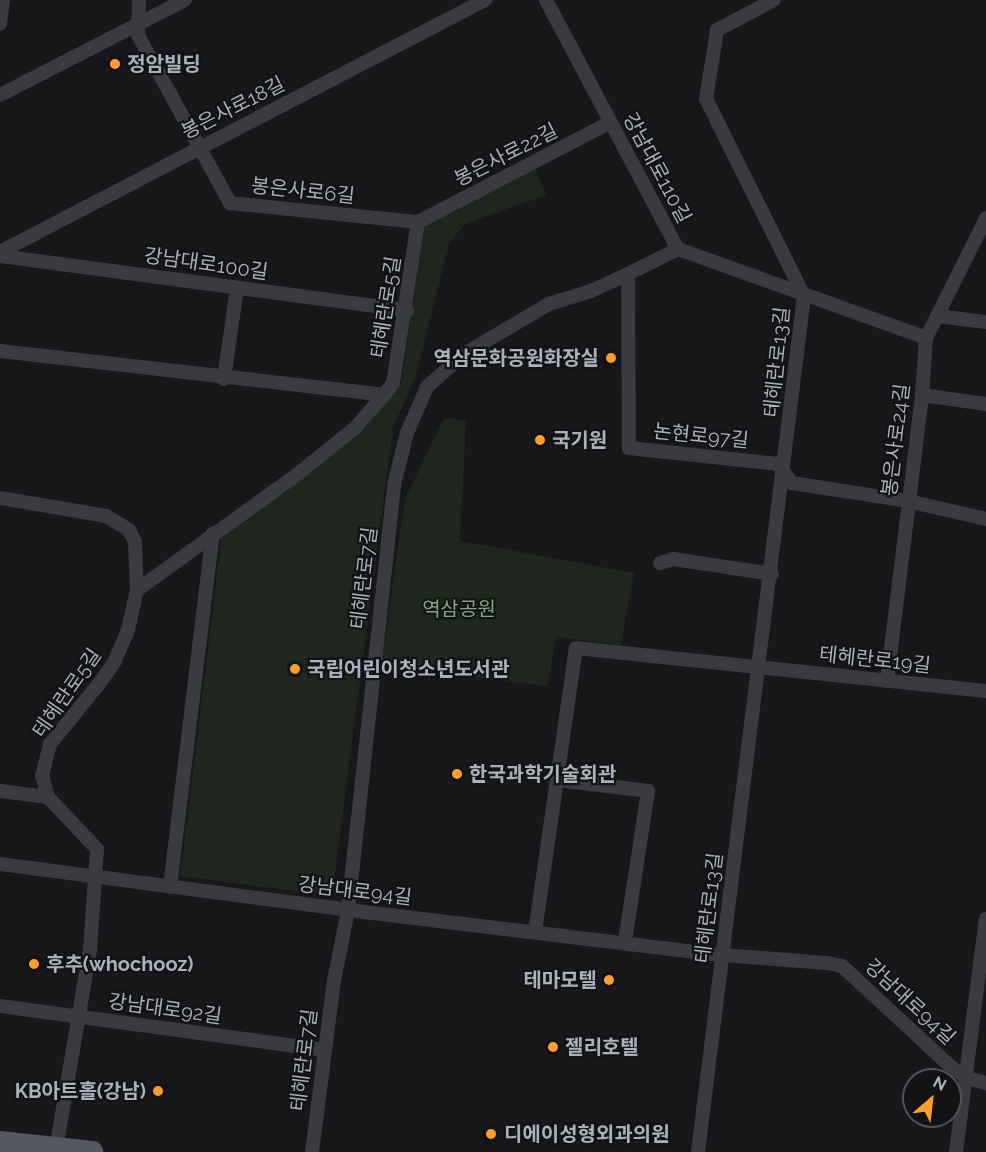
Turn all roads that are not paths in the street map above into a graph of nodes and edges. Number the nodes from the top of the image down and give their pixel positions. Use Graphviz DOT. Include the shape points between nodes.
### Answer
graph roads {
  1 [pos="3,0"];
  2 [pos="139,0"];
  3 [pos="185,0"];
  4 [pos="485,0"];
  5 [pos="546,0"];
  6 [pos="774,0"];
  7 [pos="0,24"];
  8 [pos="136,25"];
  9 [pos="0,95"];
  10 [pos="611,122"];
  11 [pos="198,148"];
  12 [pos="986,218"];
  13 [pos="418,222"];
  14 [pos="980,241"];
  15 [pos="678,249"];
  16 [pos="0,254"];
  17 [pos="628,274"];
  18 [pos="237,288"];
  19 [pos="804,296"];
  20 [pos="407,310"];
  21 [pos="937,316"];
  22 [pos="986,322"];
  23 [pos="926,338"];
  24 [pos="0,351"];
  25 [pos="224,379"];
  26 [pos="384,395"];
  27 [pos="922,395"];
  28 [pos="986,404"];
  29 [pos="784,474"];
  30 [pos="0,498"];
  31 [pos="908,501"];
  32 [pos="986,519"];
  33 [pos="213,534"];
  34 [pos="660,563"];
  35 [pos="772,574"];
  36 [pos="138,590"];
  37 [pos="760,669"];
  38 [pos="887,681"];
  39 [pos="986,691"];
  40 [pos="557,780"];
  41 [pos="0,791"];
  42 [pos="48,797"];
  43 [pos="0,864"];
  44 [pos="98,877"];
  45 [pos="170,887"];
  46 [pos="348,910"];
  47 [pos="986,919"];
  48 [pos="536,932"];
  49 [pos="625,942"];
  50 [pos="722,955"];
  51 [pos="983,964"];
  52 [pos="0,1006"];
  53 [pos="76,1017"];
  54 [pos="324,1050"];
  55 [pos="967,1078"];
  56 [pos="986,1083"];
  57 [pos="0,1142"];
  58 [pos="56,1148"];
  59 [pos="92,1152"];
  60 [pos="312,1152"];
  61 [pos="698,1152"];
  62 [pos="956,1152"];
  1 -- 7 [label="street"];
  2 -- 8 [label="street"];
  3 -- 8 [label="street"];
  4 -- 11 [label="street, 봉은사로18길"];
  5 -- 10 [label="street, 강남대로110길"];
  6 -- 19 [label="street, 테헤란로13길" via="717,30 706,99"];
  8 -- 9 [label="street"];
  8 -- 11 [label="street, 봉은사로6길"];
  10 -- 13 [label="street, 봉은사로22길"];
  10 -- 15 [label="street, 강남대로110길"];
  11 -- 13 [label="street, 봉은사로6길" via="230,203"];
  11 -- 16 [label="street, 봉은사로18길"];
  12 -- 14 [label="street, 봉은사로24길"];
  13 -- 20 [label="street, 테헤란로5길"];
  14 -- 21 [label="street, 봉은사로24길"];
  15 -- 17 [label="street"];
  15 -- 19 [label="street, 강남대로110길"];
  16 -- 18 [label="street, 강남대로100길"];
  17 -- 29 [label="street, 논현로97길" via="629,448 778,464"];
  17 -- 46 [label="street, 테헤란로7길" via="549,304 486,339 427,387 407,433 394,485"];
  18 -- 20 [label="street, 강남대로100길"];
  18 -- 25 [label="street"];
  19 -- 23 [label="street, 강남대로110길"];
  19 -- 29 [label="street, 테헤란로13길"];
  20 -- 26 [label="street, 테헤란로5길" via="393,383"];
  21 -- 22 [label="street"];
  21 -- 23 [label="street, 봉은사로24길"];
  23 -- 27 [label="street, 봉은사로24길"];
  24 -- 25 [label="street"];
  25 -- 26 [label="street"];
  26 -- 33 [label="street, 테헤란로5길" via="347,434"];
  27 -- 28 [label="street"];
  27 -- 31 [label="street, 봉은사로24길"];
  29 -- 31 [label="street, 논현로97길" via="792,483"];
  29 -- 35 [label="street, 테헤란로13길"];
  30 -- 36 [label="street" via="106,516 129,530 135,542"];
  31 -- 32 [label="street, 논현로97길"];
  31 -- 38 [label="street, 봉은사로24길"];
  33 -- 36 [label="street, 테헤란로5길"];
  33 -- 45 [label="street"];
  34 -- 35 [label="street" via="673,559"];
  35 -- 37 [label="street, 테헤란로13길"];
  36 -- 42 [label="street, 테헤란로5길" via="115,661 50,744 42,776"];
  37 -- 38 [label="street, 테헤란로19길"];
  37 -- 40 [label="street" via="576,648"];
  37 -- 50 [label="street, 테헤란로13길"];
  38 -- 39 [label="street, 테헤란로19길"];
  40 -- 48 [label="street"];
  40 -- 49 [label="street" via="648,792"];
  41 -- 42 [label="street"];
  42 -- 44 [label="street" via="97,849"];
  43 -- 44 [label="street, 강남대로94길"];
  44 -- 45 [label="street, 강남대로94길"];
  44 -- 53 [label="street" via="90,950"];
  45 -- 46 [label="street, 강남대로94길"];
  46 -- 48 [label="street, 강남대로94길"];
  46 -- 54 [label="street, 테헤란로7길"];
  47 -- 51 [label="street"];
  48 -- 49 [label="street, 강남대로94길"];
  49 -- 50 [label="street, 강남대로94길"];
  50 -- 55 [label="street, 강남대로94길" via="842,966 925,1045"];
  50 -- 61 [label="street, 테헤란로13길"];
  51 -- 55 [label="street"];
  52 -- 53 [label="street, 강남대로92길"];
  53 -- 54 [label="street, 강남대로92길"];
  53 -- 58 [label="street"];
  54 -- 60 [label="street, 테헤란로7길"];
  55 -- 56 [label="street, 강남대로94길"];
  55 -- 62 [label="street"];
  57 -- 58 [label="main road"];
  58 -- 59 [label="main road"];
}
